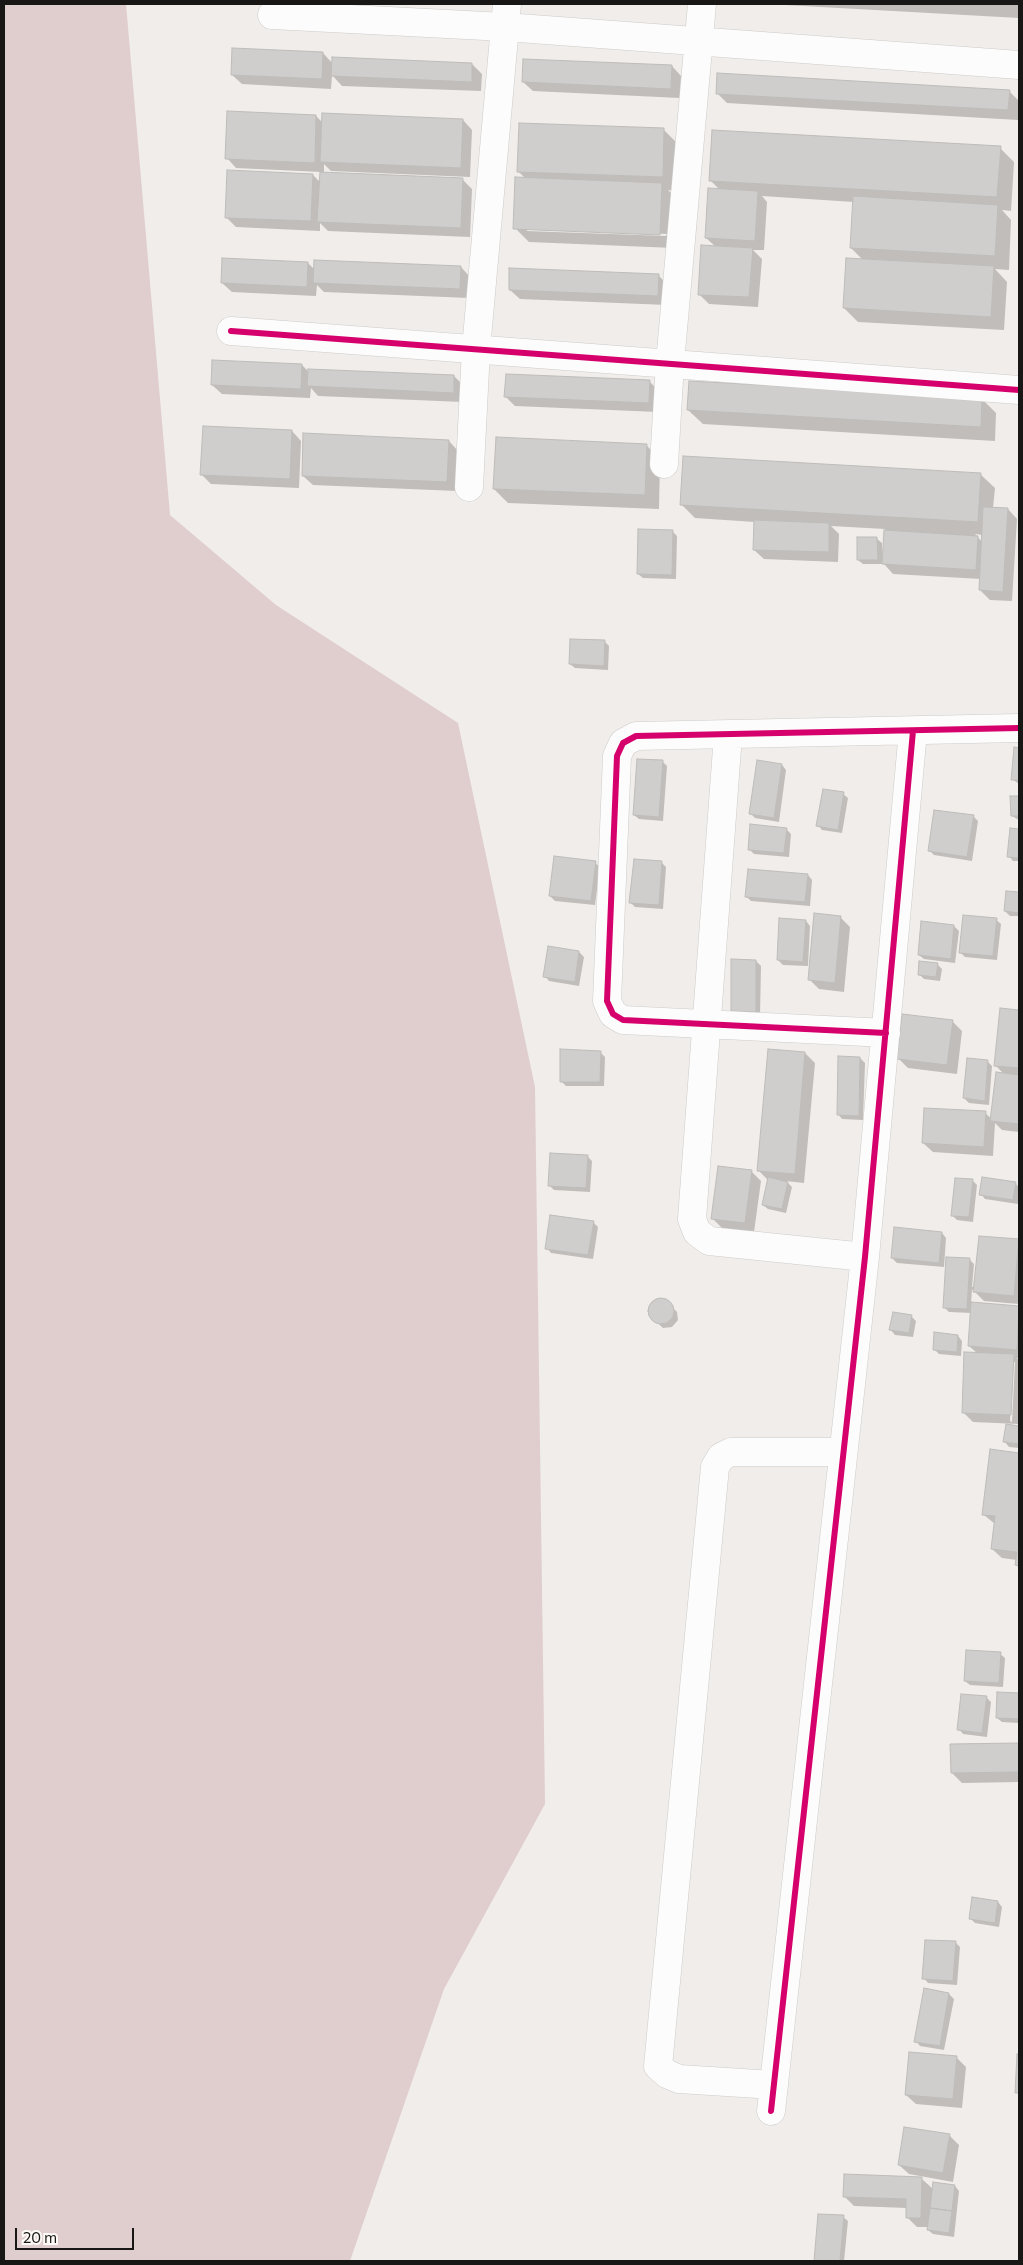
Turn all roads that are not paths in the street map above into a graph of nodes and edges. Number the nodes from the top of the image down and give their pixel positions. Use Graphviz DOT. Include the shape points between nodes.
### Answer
graph roads {
  1 [pos="702,4"];
  2 [pos="272,15"];
  3 [pos="506,15"];
  4 [pos="699,41"];
  5 [pos="1019,65"];
  6 [pos="231,331"];
  7 [pos="476,349"];
  8 [pos="670,364"];
  9 [pos="1019,390"];
  10 [pos="664,464"];
  11 [pos="469,487"];
  12 [pos="1019,728"];
  13 [pos="913,731"];
  14 [pos="728,734"];
  15 [pos="708,1024"];
  16 [pos="886,1033"];
  17 [pos="865,1257"];
  18 [pos="844,1452"];
  1 -- 4 [label="street"];
  2 -- 3 [label="street"];
  3 -- 4 [label="street"];
  3 -- 7 [label="street"];
  4 -- 5 [label="street"];
  4 -- 8 [label="street"];
  6 -- 7 [label="street"];
  7 -- 8 [label="street"];
  7 -- 11 [label="street"];
  8 -- 9 [label="street"];
  8 -- 10 [label="street"];
  12 -- 13 [label="street"];
  13 -- 14 [label="street"];
  13 -- 16 [label="street"];
  14 -- 15 [label="street"];
  14 -- 15 [label="street" via="636,736 623,744 617,756 607,1001 612,1014 623,1020"];
  15 -- 16 [label="street"];
  15 -- 17 [label="street" via="692,1219 697,1232 709,1241"];
  16 -- 17 [label="street"];
  17 -- 18 [label="street"];
  18 -- 18 [label="street" via="773,2098 679,2079 658,2066 715,1468 721,1457 731,1452"];
}
